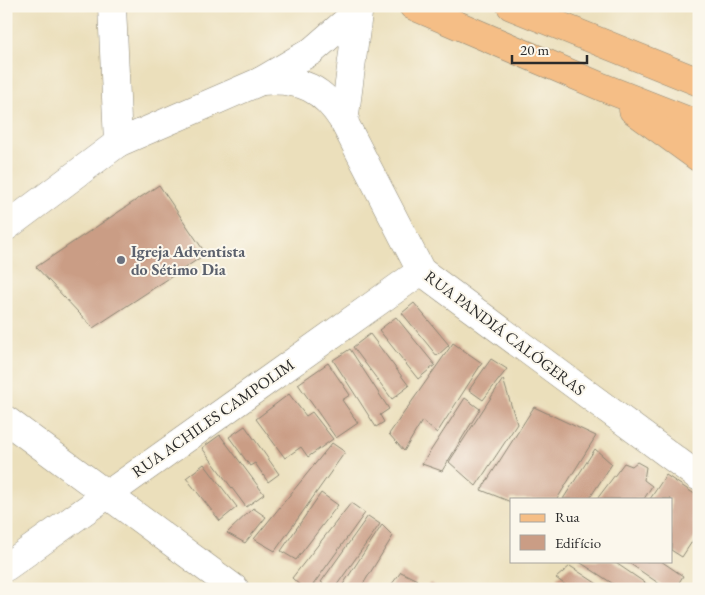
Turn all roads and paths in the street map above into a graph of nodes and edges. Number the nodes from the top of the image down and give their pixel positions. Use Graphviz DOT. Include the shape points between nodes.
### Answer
graph roads {
  1 [pos="112,6"];
  2 [pos="413,6"];
  3 [pos="511,6"];
  4 [pos="359,9"];
  5 [pos="261,81"];
  6 [pos="699,82"];
  7 [pos="602,87"];
  8 [pos="344,122"];
  9 [pos="699,125"];
  10 [pos="118,143"];
  11 [pos="699,158"];
  12 [pos="6,228"];
  13 [pos="421,271"];
  14 [pos="6,420"];
  15 [pos="699,477"];
  16 [pos="106,494"];
  17 [pos="6,566"];
  18 [pos="235,589"];
  1 -- 10 [label="street"];
  2 -- 7 [label="main road"];
  3 -- 6 [label="main road"];
  4 -- 5 [label="street" via="312,52"];
  4 -- 8 [label="street"];
  5 -- 8 [label="street, RUA PANDIÁ CALÓGERAS" via="278,80 309,86 332,103"];
  5 -- 10 [label="street"];
  7 -- 9 [label="main road"];
  7 -- 11 [label="main road"];
  8 -- 13 [label="street, RUA PANDIÁ CALÓGERAS"];
  10 -- 12 [label="street"];
  13 -- 15 [label="street, RUA PANDIÁ CALÓGERAS"];
  13 -- 16 [label="street, RUA ACHILES CAMPOLIM"];
  14 -- 16 [label="street"];
  16 -- 17 [label="street, RUA ACHILES CAMPOLIM"];
  16 -- 18 [label="street"];
}
